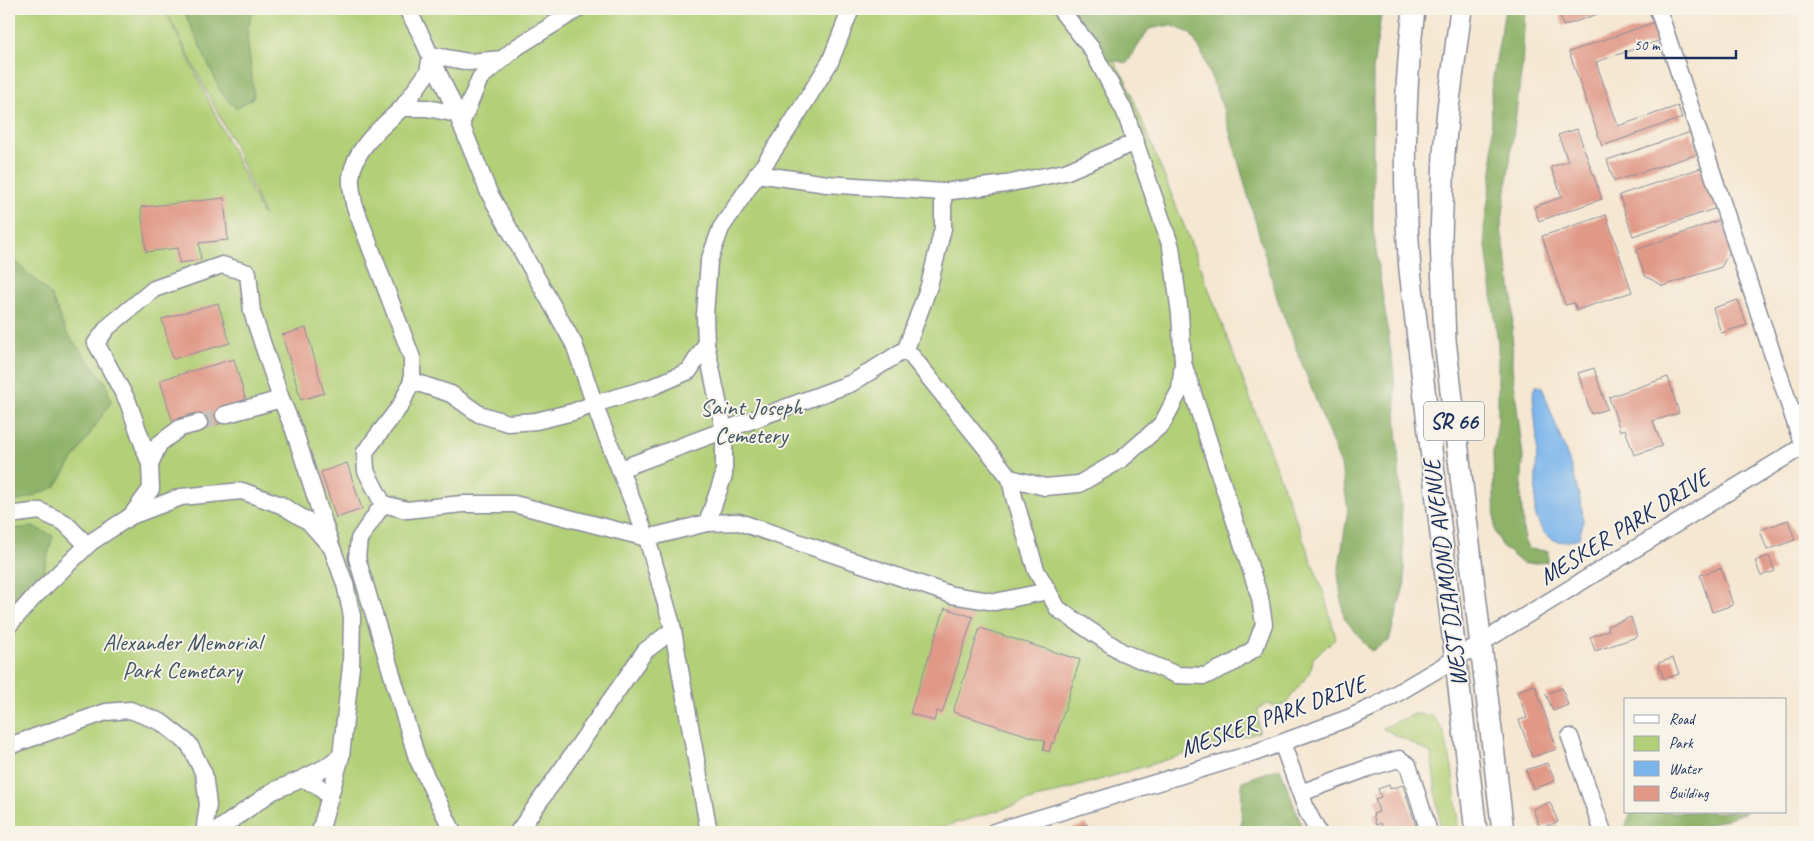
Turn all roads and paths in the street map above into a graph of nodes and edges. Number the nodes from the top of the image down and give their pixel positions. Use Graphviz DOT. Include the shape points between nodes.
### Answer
graph roads {
  1 [pos="407,9"];
  2 [pos="578,9"];
  3 [pos="851,9"];
  4 [pos="1060,9"];
  5 [pos="1414,9"];
  6 [pos="1461,9"];
  7 [pos="1658,9"];
  8 [pos="431,55"];
  9 [pos="503,59"];
  10 [pos="402,108"];
  11 [pos="459,119"];
  12 [pos="1136,142"];
  13 [pos="757,174"];
  14 [pos="943,192"];
  15 [pos="706,344"];
  16 [pos="906,348"];
  17 [pos="1183,363"];
  18 [pos="412,381"];
  19 [pos="281,399"];
  20 [pos="594,404"];
  21 [pos="224,415"];
  22 [pos="198,423"];
  23 [pos="724,430"];
  24 [pos="1804,445"];
  25 [pos="150,464"];
  26 [pos="620,469"];
  27 [pos="1010,478"];
  28 [pos="317,500"];
  29 [pos="383,504"];
  30 [pos="9,515"];
  31 [pos="298,515"];
  32 [pos="132,516"];
  33 [pos="707,523"];
  34 [pos="647,538"];
  35 [pos="87,545"];
  36 [pos="332,548"];
  37 [pos="1048,591"];
  38 [pos="9,625"];
  39 [pos="673,630"];
  40 [pos="1481,643"];
  41 [pos="1455,658"];
  42 [pos="1570,737"];
  43 [pos="1282,743"];
  44 [pos="9,746"];
  45 [pos="341,756"];
  46 [pos="302,779"];
  47 [pos="1300,794"];
  48 [pos="330,797"];
  49 [pos="1019,829"];
  50 [pos="204,832"];
  51 [pos="214,832"];
  52 [pos="320,832"];
  53 [pos="453,832"];
  54 [pos="518,832"];
  55 [pos="709,832"];
  56 [pos="994,832"];
  57 [pos="1318,832"];
  58 [pos="1429,832"];
  59 [pos="1476,832"];
  60 [pos="1503,832"];
  61 [pos="1603,832"];
  1 -- 8 [label="street"];
  2 -- 9 [label="street"];
  3 -- 13 [label="street" via="830,62"];
  4 -- 12 [label="street" via="1091,48 1125,112"];
  5 -- 41 [label="main road, WEST DIAMOND AVENUE / SR 66" via="1406,88 1405,208"];
  6 -- 40 [label="main road, WEST DIAMOND AVENUE / SR 66" via="1445,144 1442,274 1453,418"];
  7 -- 24 [label="street"];
  8 -- 9 [label="street" via="469,62"];
  8 -- 10 [label="street" via="428,72"];
  8 -- 11 [label="street"];
  9 -- 11 [label="street" via="480,78"];
  10 -- 11 [label="street" via="427,108"];
  10 -- 18 [label="street" via="357,156 351,178 354,204 412,358"];
  11 -- 20 [label="street" via="489,193 574,344"];
  12 -- 14 [label="street" via="1064,172"];
  12 -- 17 [label="street" via="1171,247"];
  13 -- 14 [label="street" via="826,184"];
  13 -- 15 [label="street" via="721,228 709,261"];
  14 -- 16 [label="street" via="943,228 930,286"];
  15 -- 20 [label="street" via="689,371 652,387"];
  15 -- 23 [label="street"];
  16 -- 23 [label="street" via="852,383"];
  16 -- 27 [label="street"];
  17 -- 27 [label="street" via="1180,390 1162,424 1122,459 1079,484 1045,487"];
  17 -- 37 [label="street" via="1260,598 1264,624 1255,648 1205,676 1176,675 1122,652 1058,609"];
  18 -- 20 [label="street" via="451,394 479,414 508,423 536,421"];
  18 -- 29 [label="street" via="401,404 365,452 366,471"];
  19 -- 21 [label="street"];
  19 -- 25 [label="street" via="252,312 248,273 222,265 154,289 108,327 96,342 128,402"];
  19 -- 28 [label="street"];
  20 -- 26 [label="street"];
  22 -- 25 [label="street" via="180,428 159,444"];
  23 -- 26 [label="street"];
  23 -- 33 [label="street" via="724,475"];
  24 -- 40 [label="street, MESKER PARK DRIVE"];
  25 -- 32 [label="street" via="151,488"];
  26 -- 34 [label="street"];
  27 -- 37 [label="street" via="1036,570"];
  28 -- 31 [label="street"];
  28 -- 36 [label="street"];
  29 -- 34 [label="street" via="407,510 462,504 514,504"];
  29 -- 53 [label="street" via="359,539 357,558 417,758"];
  30 -- 35 [label="street" via="40,511 65,523"];
  31 -- 32 [label="street" via="242,491 180,496"];
  31 -- 36 [label="street" via="309,522"];
  32 -- 35 [label="street"];
  33 -- 34 [label="street"];
  33 -- 37 [label="street" via="739,522 952,595 995,602"];
  34 -- 39 [label="street"];
  35 -- 38 [label="street"];
  36 -- 45 [label="street" via="352,616 351,666"];
  39 -- 54 [label="street" via="645,651"];
  39 -- 55 [label="street"];
  40 -- 41 [label="street, MESKER PARK DRIVE"];
  40 -- 60 [label="main road, WEST DIAMOND AVENUE / SR 66"];
  41 -- 43 [label="street, MESKER PARK DRIVE" via="1351,718"];
  41 -- 59 [label="main road, WEST DIAMOND AVENUE / SR 66"];
  42 -- 61 [label="street"];
  43 -- 47 [label="street"];
  43 -- 49 [label="street, MESKER PARK DRIVE"];
  44 -- 50 [label="street" via="106,712 130,710 161,722 188,744 204,774 208,805"];
  45 -- 46 [label="street"];
  45 -- 48 [label="street"];
  46 -- 48 [label="street" via="317,785"];
  46 -- 51 [label="street" via="273,790"];
  47 -- 57 [label="street"];
  47 -- 58 [label="street" via="1399,759 1408,765"];
  48 -- 52 [label="street"];
  49 -- 56 [label="street, MESKER PARK DRIVE"];
}
